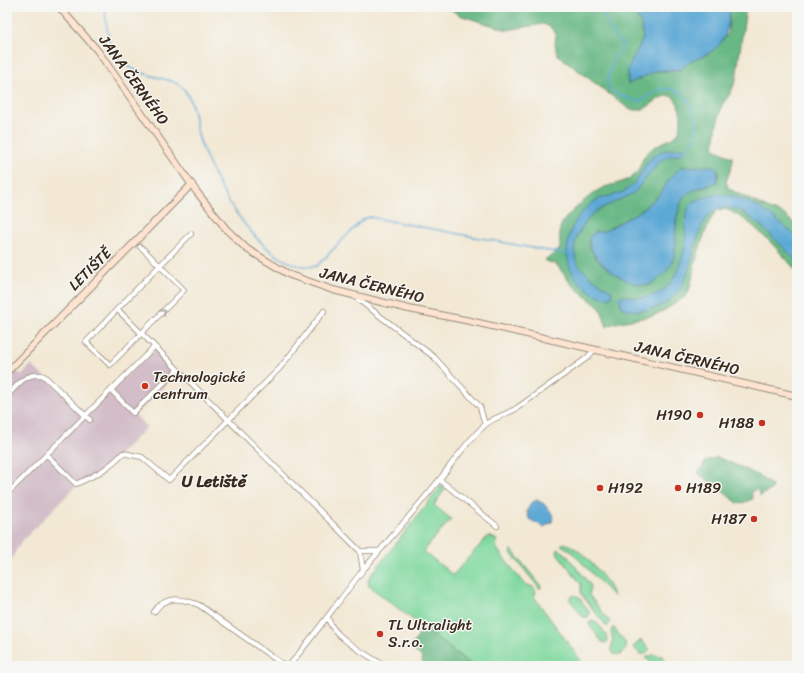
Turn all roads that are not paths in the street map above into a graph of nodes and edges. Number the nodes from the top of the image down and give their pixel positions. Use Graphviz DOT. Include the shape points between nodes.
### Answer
graph roads {
  1 [pos="59,7"];
  2 [pos="192,184"];
  3 [pos="191,234"];
  4 [pos="140,247"];
  5 [pos="159,266"];
  6 [pos="353,295"];
  7 [pos="117,309"];
  8 [pos="324,311"];
  9 [pos="142,334"];
  10 [pos="154,347"];
  11 [pos="594,350"];
  12 [pos="177,370"];
  13 [pos="7,372"];
  14 [pos="110,390"];
  15 [pos="7,396"];
  16 [pos="797,396"];
  17 [pos="85,415"];
  18 [pos="90,420"];
  19 [pos="228,421"];
  20 [pos="485,425"];
  21 [pos="47,455"];
  22 [pos="440,480"];
  23 [pos="8,491"];
  24 [pos="497,526"];
  25 [pos="360,551"];
  26 [pos="379,551"];
  27 [pos="363,570"];
  28 [pos="154,612"];
  29 [pos="328,618"];
  30 [pos="285,666"];
  31 [pos="290,666"];
  32 [pos="384,666"];
  1 -- 2 [label="street, JANA ČERNÉHO" via="97,50"];
  2 -- 6 [label="street, JANA ČERNÉHO" via="227,230 247,249 290,275"];
  2 -- 13 [label="street, LETIŠTĚ"];
  3 -- 5 [label="street"];
  4 -- 5 [label="street"];
  5 -- 7 [label="street"];
  9 -- 5 [label="street, one-way" via="184,290"];
  6 -- 11 [label="street, JANA ČERNÉHO"];
  6 -- 20 [label="street" via="434,357 480,408"];
  7 -- 9 [label="street"];
  7 -- 9 [label="street" via="86,342 110,365"];
  8 -- 19 [label="street" via="280,368"];
  9 -- 10 [label="street"];
  10 -- 12 [label="street"];
  10 -- 14 [label="street"];
  11 -- 16 [label="street, JANA ČERNÉHO"];
  11 -- 20 [label="street" via="517,408"];
  12 -- 14 [label="street" via="133,413"];
  12 -- 19 [label="street"];
  14 -- 17 [label="street"];
  15 -- 17 [label="street" via="27,376 39,374"];
  17 -- 18 [label="street"];
  17 -- 21 [label="street"];
  19 -- 21 [label="street" via="169,480 142,457 123,453 105,470 76,484"];
  19 -- 25 [label="street"];
  20 -- 22 [label="street" via="461,451"];
  21 -- 23 [label="street"];
  22 -- 24 [label="street"];
  22 -- 26 [label="street"];
  25 -- 26 [label="street"];
  25 -- 27 [label="street"];
  26 -- 27 [label="street"];
  27 -- 29 [label="street"];
  28 -- 30 [label="street" via="158,605 166,600 187,600 199,605"];
  29 -- 31 [label="street"];
  29 -- 32 [label="street" via="337,634"];
}
